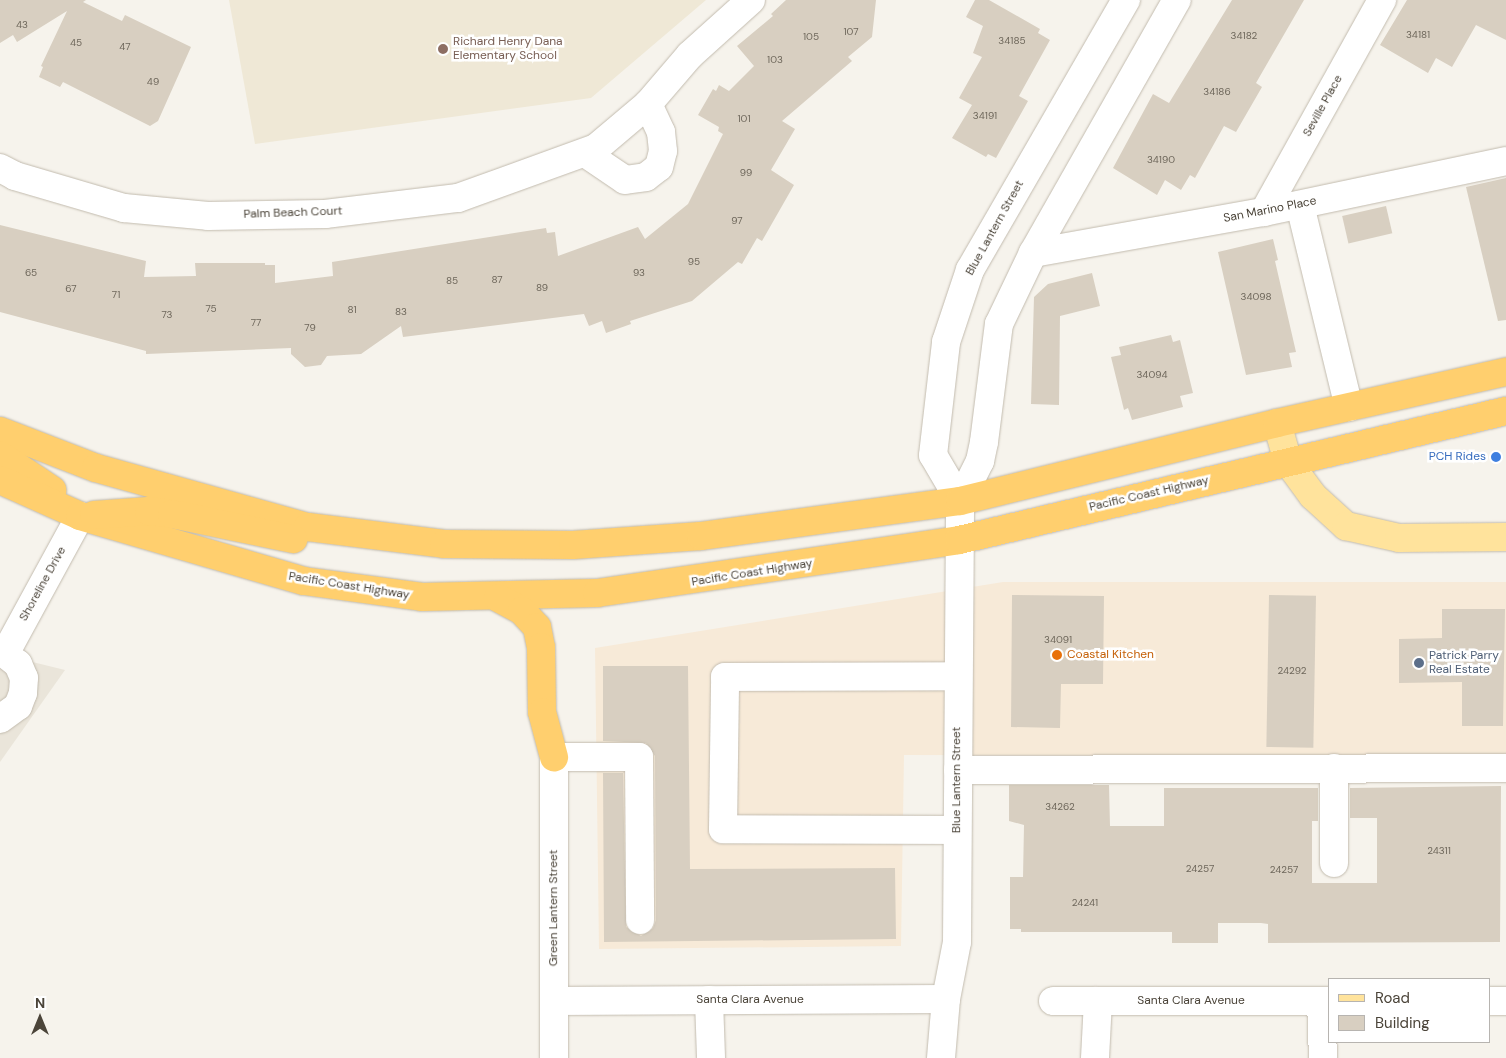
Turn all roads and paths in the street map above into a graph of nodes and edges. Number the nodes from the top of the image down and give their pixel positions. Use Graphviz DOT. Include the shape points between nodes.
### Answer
graph roads {
  1 [pos="751,0"];
  2 [pos="1126,0"];
  3 [pos="1177,0"];
  4 [pos="1382,0"];
  5 [pos="648,104"];
  6 [pos="585,153"];
  7 [pos="1506,161"];
  8 [pos="0,168"];
  9 [pos="1300,205"];
  10 [pos="1264,212"];
  11 [pos="1033,253"];
  12 [pos="1506,372"];
  13 [pos="1349,407"];
  14 [pos="1506,411"];
  15 [pos="1277,423"];
  16 [pos="0,431"];
  17 [pos="0,455"];
  18 [pos="1288,462"];
  19 [pos="0,480"];
  20 [pos="960,501"];
  21 [pos="80,516"];
  22 [pos="1506,537"];
  23 [pos="959,540"];
  24 [pos="573,545"];
  25 [pos="498,598"];
  26 [pos="3,651"];
  27 [pos="958,676"];
  28 [pos="0,719"];
  29 [pos="554,758"];
  30 [pos="1334,768"];
  31 [pos="1506,768"];
  32 [pos="958,770"];
  33 [pos="957,830"];
  34 [pos="1334,863"];
  35 [pos="640,920"];
  36 [pos="946,999"];
  37 [pos="709,1000"];
  38 [pos="554,1001"];
  39 [pos="1053,1001"];
  40 [pos="1098,1001"];
  41 [pos="1326,1001"];
  42 [pos="1491,1001"];
  43 [pos="1506,1001"];
  44 [pos="554,1058"];
  45 [pos="711,1058"];
  46 [pos="941,1058"];
  47 [pos="1095,1058"];
  48 [pos="1323,1058"];
  1 -- 5 [label="street, Palm Beach Court" via="690,55"];
  2 -- 20 [label="street, Blue Lantern Street" via="970,270 946,342 933,455"];
  3 -- 11 [label="street, Blue Lantern Street"];
  4 -- 10 [label="street, Seville Place"];
  5 -- 6 [label="street, Palm Beach Court" via="596,148"];
  5 -- 6 [label="street" via="661,132 659,167 646,177 625,180"];
  6 -- 8 [label="street, Palm Beach Court" via="458,198 325,214 208,216 124,208 14,176"];
  7 -- 9 [label="street, San Marino Place"];
  9 -- 10 [label="street, San Marino Place"];
  9 -- 13 [label="street"];
  10 -- 11 [label="street, San Marino Place"];
  11 -- 20 [label="street, Blue Lantern Street" via="999,324 984,442 980,460"];
  12 -- 13 [label="highway"];
  13 -- 15 [label="highway"];
  14 -- 18 [label="highway, Pacific Coast Highway"];
  15 -- 18 [label="main road"];
  15 -- 20 [label="highway"];
  16 -- 24 [label="highway" via="96,468 308,526 444,544"];
  17 -- 21 [label="highway" via="50,488"];
  18 -- 22 [label="main road" via="1313,496 1346,526 1399,538"];
  18 -- 23 [label="highway, Pacific Coast Highway"];
  19 -- 21 [label="highway, Pacific Coast Highway"];
  20 -- 23 [label="street, Blue Lantern Street"];
  20 -- 24 [label="highway" via="700,536"];
  21 -- 24 [label="highway" via="149,511 329,545 408,555 474,555"];
  21 -- 25 [label="highway, Pacific Coast Highway" via="304,581 422,597"];
  21 -- 26 [label="street, Shoreline Drive"];
  23 -- 25 [label="highway, Pacific Coast Highway" via="699,581 597,593"];
  23 -- 27 [label="street, Blue Lantern Street"];
  25 -- 29 [label="highway" via="522,611 536,627 541,647 542,712"];
  26 -- 28 [label="street, Shoreline Drive" via="18,664 24,678 18,706"];
  27 -- 32 [label="street, Blue Lantern Street"];
  27 -- 33 [label="street" via="725,677 723,828"];
  29 -- 35 [label="street" via="639,757"];
  29 -- 38 [label="street, Green Lantern Street"];
  30 -- 31 [label="street"];
  30 -- 32 [label="street"];
  30 -- 34 [label="street"];
  32 -- 33 [label="street, Blue Lantern Street"];
  33 -- 36 [label="street, Blue Lantern Street" via="957,942"];
  36 -- 37 [label="street, Santa Clara Avenue"];
  36 -- 46 [label="street, Blue Lantern Street"];
  37 -- 38 [label="street, Santa Clara Avenue"];
  37 -- 45 [label="street"];
  38 -- 44 [label="street, Green Lantern Street"];
  39 -- 40 [label="street, Santa Clara Avenue"];
  40 -- 41 [label="street, Santa Clara Avenue"];
  40 -- 47 [label="street"];
  41 -- 48 [label="street"];
  42 -- 43 [label="street"];
}
